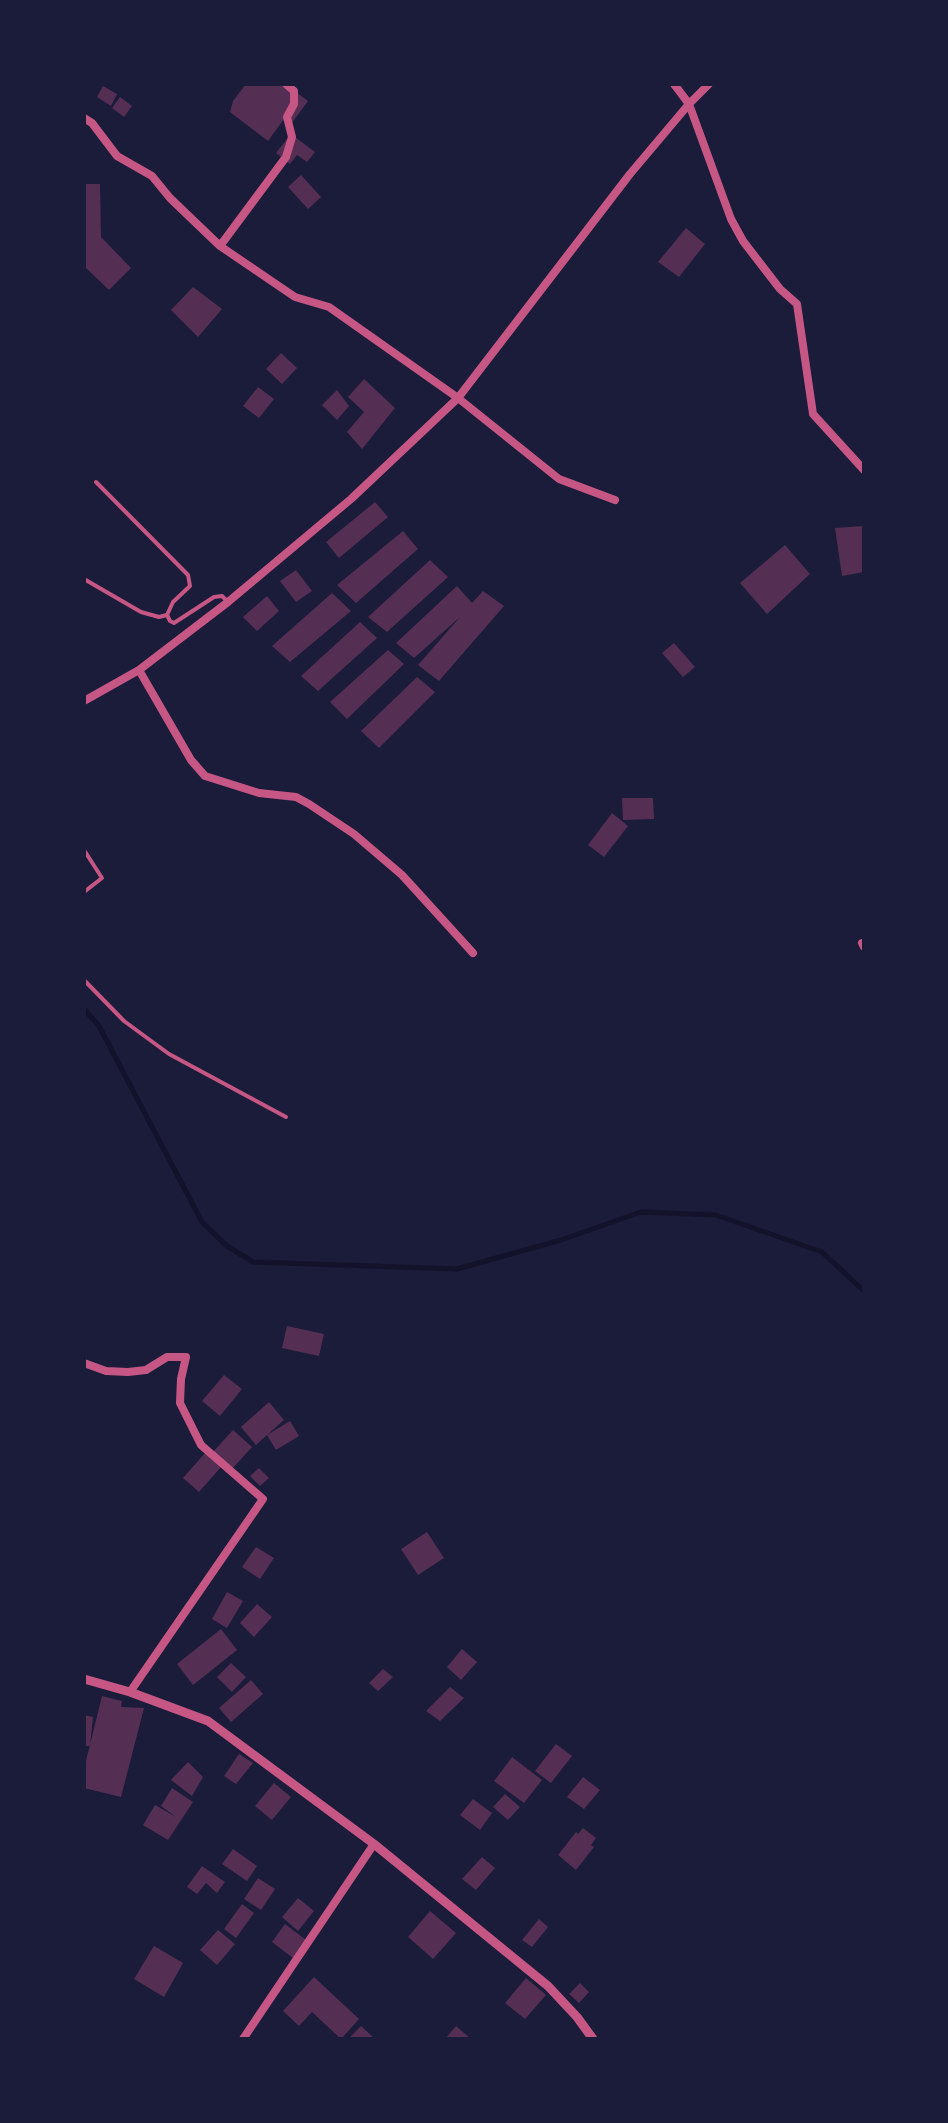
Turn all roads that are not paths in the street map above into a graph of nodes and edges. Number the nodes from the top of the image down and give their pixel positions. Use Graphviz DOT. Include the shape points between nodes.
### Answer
graph roads {
  1 [pos="286,84"];
  2 [pos="674,84"];
  3 [pos="709,84"];
  4 [pos="689,104"];
  5 [pos="84,118"];
  6 [pos="220,246"];
  7 [pos="458,398"];
  8 [pos="864,470"];
  9 [pos="96,482"];
  10 [pos="615,500"];
  11 [pos="84,579"];
  12 [pos="228,602"];
  13 [pos="167,615"];
  14 [pos="139,670"];
  15 [pos="84,701"];
  16 [pos="84,850"];
  17 [pos="84,892"];
  18 [pos="473,953"];
  19 [pos="84,980"];
  20 [pos="286,1117"];
  21 [pos="84,1363"];
  22 [pos="84,1679"];
  23 [pos="130,1692"];
  24 [pos="374,1844"];
  25 [pos="243,2039"];
  26 [pos="593,2039"];
  1 -- 6 [label="street" via="294,91 286,157"];
  2 -- 4 [label="street"];
  3 -- 4 [label="street"];
  4 -- 7 [label="street"];
  4 -- 8 [label="street" via="737,230 797,304 813,414"];
  5 -- 6 [label="street" via="117,156 152,176"];
  6 -- 7 [label="street" via="295,297 329,307"];
  7 -- 10 [label="street" via="559,479"];
  7 -- 12 [label="street" via="351,499"];
  9 -- 13 [label="lane" via="188,575 190,586"];
  11 -- 13 [label="lane" via="141,612"];
  12 -- 13 [label="lane" via="214,597 174,623"];
  12 -- 14 [label="street"];
  14 -- 15 [label="street"];
  14 -- 18 [label="street" via="205,776 309,804 402,875"];
  16 -- 17 [label="lane" via="102,878"];
  19 -- 20 [label="lane" via="124,1021 169,1054"];
  21 -- 23 [label="street" via="128,1372 146,1370 167,1357 186,1357 180,1403 201,1445 263,1499"];
  22 -- 23 [label="street"];
  23 -- 24 [label="street" via="208,1721"];
  24 -- 25 [label="street"];
  24 -- 26 [label="street" via="548,1986"];
}
